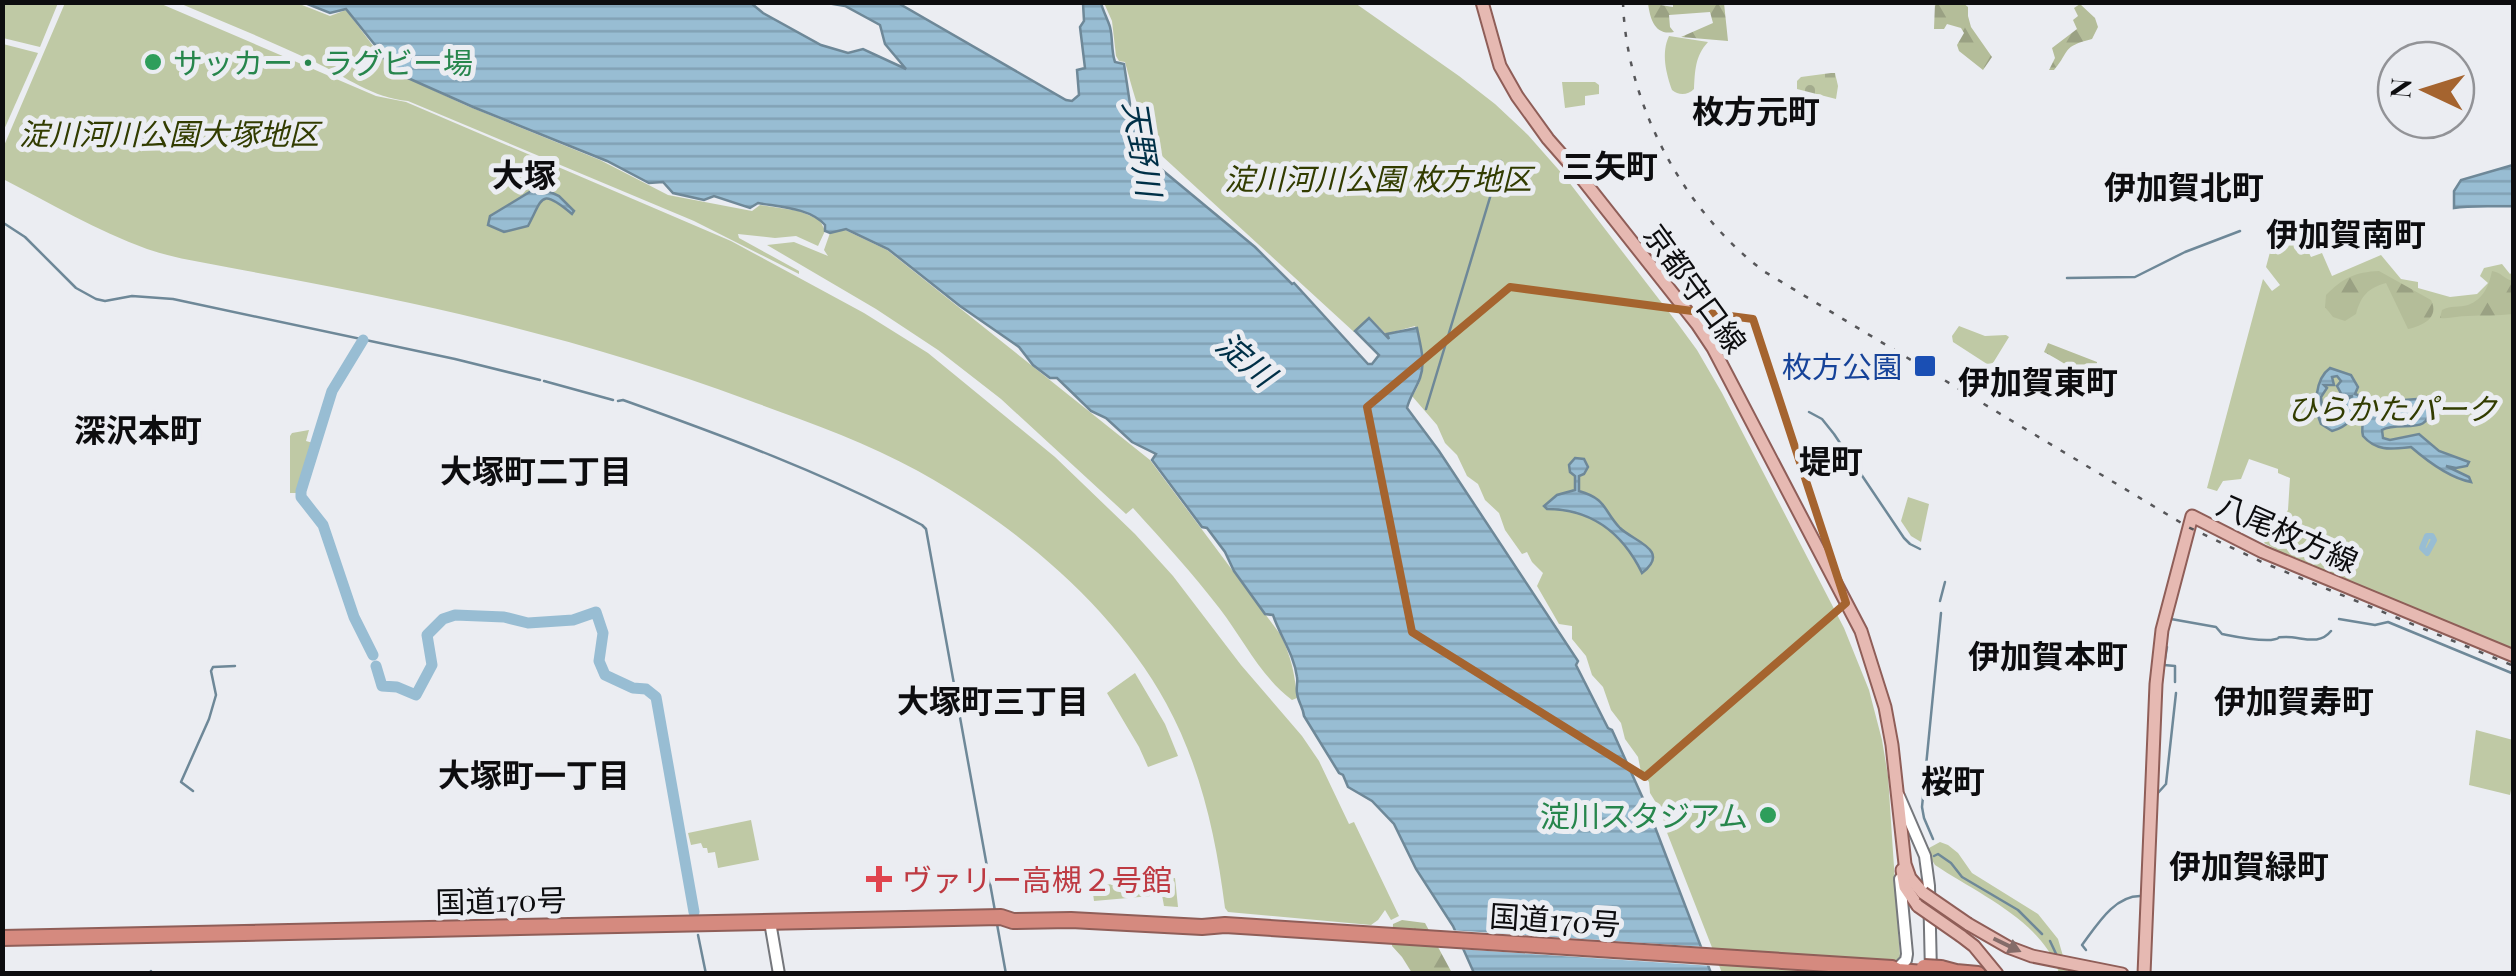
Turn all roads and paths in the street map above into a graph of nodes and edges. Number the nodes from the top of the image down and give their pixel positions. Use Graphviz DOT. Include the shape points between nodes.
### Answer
graph roads {
  1 [pos="1482,2"];
  2 [pos="2514,656"];
  3 [pos="1896,790"];
  4 [pos="1900,854"];
  5 [pos="770,922"];
  6 [pos="2,938"];
  7 [pos="1897,967"];
  8 [pos="1934,972"];
  9 [pos="779,974"];
  10 [pos="1978,974"];
  11 [pos="1998,974"];
  12 [pos="2122,974"];
  13 [pos="2144,974"];
  1 -- 3 [label="main road, 京都守口線" via="1500,66 1517,96 1726,370 1858,622 1885,706"];
  2 -- 13 [label="main road, 八尾枚方線" via="2192,516 2162,630 2156,684"];
  3 -- 4 [label="main road, 京都守口線"];
  3 -- 8 [label="main road" via="1925,856"];
  3 -- 12 [label="main road, 京都守口線, one-way, bridge" via="1905,864 1923,893 2008,947"];
  4 -- 7 [label="main road" via="1907,954"];
  4 -- 11 [label="main road, 京都守口線, bridge" via="1905,887 1918,906 1974,946"];
  5 -- 6 [label="highway, 国道170号"];
  5 -- 7 [label="highway, 国道170号" via="1091,912"];
  5 -- 9 [label="main road"];
  7 -- 8 [label="highway, 国道170号"];
  8 -- 10 [label="highway, 国道170号"];
}
